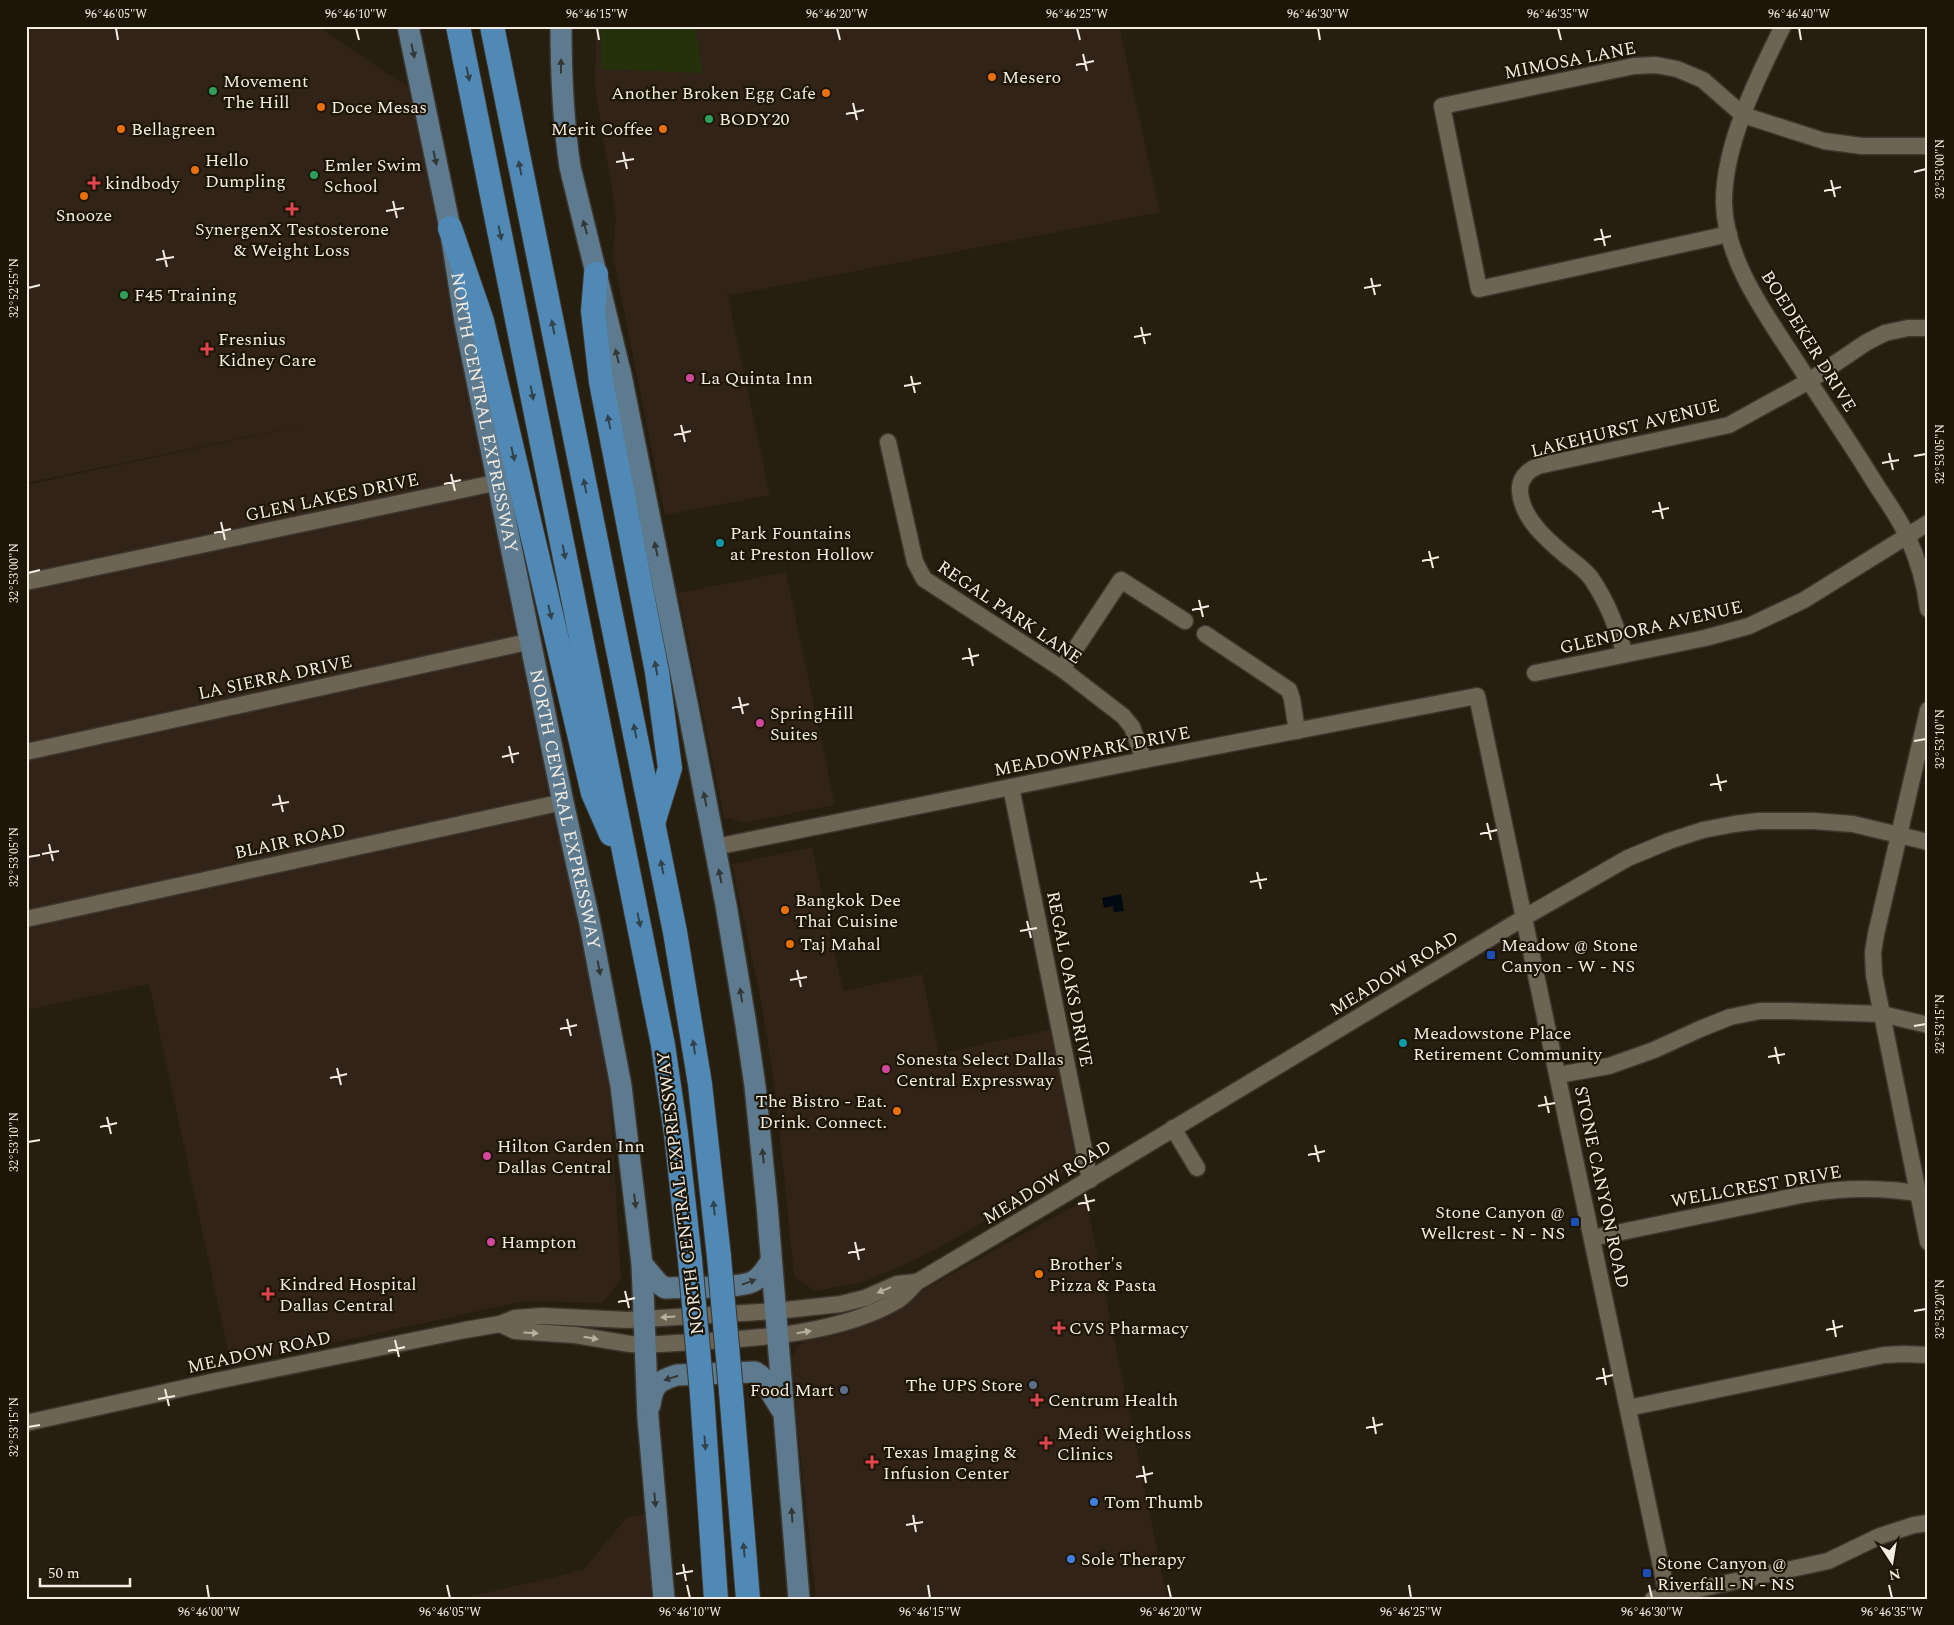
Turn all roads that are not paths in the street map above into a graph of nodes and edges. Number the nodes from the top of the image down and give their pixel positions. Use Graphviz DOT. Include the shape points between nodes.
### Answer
graph roads {
  1 [pos="408,26"];
  2 [pos="458,26"];
  3 [pos="492,26"];
  4 [pos="561,26"];
  5 [pos="1783,26"];
  6 [pos="1743,115"];
  7 [pos="1928,146"];
  8 [pos="450,228"];
  9 [pos="1729,234"];
  10 [pos="596,274"];
  11 [pos="1928,328"];
  12 [pos="1809,381"];
  13 [pos="888,442"];
  14 [pos="499,482"];
  15 [pos="1928,523"];
  16 [pos="1907,535"];
  17 [pos="26,582"];
  18 [pos="1928,609"];
  19 [pos="1185,621"];
  20 [pos="1205,634"];
  21 [pos="532,641"];
  22 [pos="1625,654"];
  23 [pos="1062,669"];
  24 [pos="1535,673"];
  25 [pos="1478,696"];
  26 [pos="1928,710"];
  27 [pos="1297,731"];
  28 [pos="26,752"];
  29 [pos="1144,760"];
  30 [pos="1011,787"];
  31 [pos="563,802"];
  32 [pos="653,822"];
  33 [pos="1899,834"];
  34 [pos="1928,842"];
  35 [pos="715,846"];
  36 [pos="629,872"];
  37 [pos="1525,917"];
  38 [pos="26,919"];
  39 [pos="1882,1014"];
  40 [pos="1928,1024"];
  41 [pos="1558,1076"];
  42 [pos="1173,1128"];
  43 [pos="1198,1168"];
  44 [pos="1090,1180"];
  45 [pos="1923,1194"];
  46 [pos="1592,1238"];
  47 [pos="1928,1242"];
  48 [pos="771,1262"];
  49 [pos="642,1264"];
  50 [pos="917,1282"];
  51 [pos="776,1311"];
  52 [pos="645,1319"];
  53 [pos="500,1324"];
  54 [pos="778,1335"];
  55 [pos="646,1345"];
  56 [pos="1928,1355"];
  57 [pos="1628,1408"];
  58 [pos="784,1413"];
  59 [pos="648,1418"];
  60 [pos="26,1423"];
  61 [pos="1928,1523"];
  62 [pos="1663,1598"];
  63 [pos="664,1599"];
  64 [pos="716,1599"];
  65 [pos="748,1599"];
  66 [pos="799,1599"];
  1 -- 8 [label="main road, NORTH CENTRAL EXPRESSWAY, one-way"];
  2 -- 36 [label="highway, NORTH CENTRAL EXPRESSWAY, one-way"];
  32 -- 3 [label="highway, NORTH CENTRAL EXPRESSWAY, one-way"];
  10 -- 4 [label="main road, one-way" via="575,193 566,141"];
  5 -- 6 [label="street, BOEDEKER DRIVE"];
  6 -- 7 [label="street, MIMOSA LANE" via="1834,144"];
  6 -- 9 [label="street, BOEDEKER DRIVE" via="1727,168 1724,205"];
  6 -- 9 [label="street, MIMOSA LANE" via="1703,80 1676,68 1656,65 1634,66 1442,106 1479,289"];
  8 -- 14 [label="main road, NORTH CENTRAL EXPRESSWAY" via="465,322"];
  8 -- 36 [label="highway, one-way" via="482,321 593,793"];
  9 -- 12 [label="street, BOEDEKER DRIVE" via="1743,275"];
  32 -- 10 [label="highway, one-way" via="670,768 657,672 601,382 594,311"];
  35 -- 10 [label="main road, one-way" via="621,376"];
  11 -- 12 [label="street, LAKEHURST AVENUE" via="1885,333"];
  12 -- 16 [label="street, BOEDEKER DRIVE"];
  12 -- 22 [label="street, LAKEHURST AVENUE" via="1729,425 1538,466 1524,475 1519,486 1520,500 1531,521 1590,576 1611,611"];
  13 -- 23 [label="street, REGAL PARK LANE" via="920,573 929,584"];
  14 -- 17 [label="street, GLEN LAKES DRIVE"];
  14 -- 21 [label="main road, NORTH CENTRAL EXPRESSWAY"];
  15 -- 16 [label="street, GLENDORA AVENUE"];
  16 -- 18 [label="street, BOEDEKER DRIVE" via="1920,569"];
  16 -- 22 [label="street, GLENDORA AVENUE" via="1804,600 1750,626"];
  19 -- 23 [label="street" via="1121,580"];
  20 -- 27 [label="street" via="1289,690"];
  21 -- 28 [label="street, LA SIERRA DRIVE"];
  21 -- 31 [label="main road, NORTH CENTRAL EXPRESSWAY"];
  22 -- 24 [label="street, GLENDORA AVENUE"];
  23 -- 29 [label="street, REGAL PARK LANE" via="1123,716 1132,727"];
  25 -- 27 [label="street, MEADOWPARK DRIVE"];
  25 -- 37 [label="street, STONE CANYON ROAD"];
  26 -- 33 [label="street"];
  27 -- 29 [label="street, MEADOWPARK DRIVE"];
  29 -- 30 [label="street, MEADOWPARK DRIVE"];
  30 -- 35 [label="street, MEADOWPARK DRIVE"];
  30 -- 44 [label="street, REGAL OAKS DRIVE"];
  31 -- 38 [label="street, BLAIR ROAD"];
  31 -- 49 [label="main road, NORTH CENTRAL EXPRESSWAY, one-way" via="613,1036"];
  65 -- 32 [label="highway, NORTH CENTRAL EXPRESSWAY, one-way, bridge" via="708,1154 695,1049"];
  33 -- 34 [label="street, MEADOW ROAD"];
  33 -- 37 [label="street, MEADOW ROAD" via="1853,824 1785,820 1711,829 1669,841 1628,858"];
  33 -- 39 [label="street" via="1873,952"];
  48 -- 35 [label="main road, one-way" via="756,1086"];
  36 -- 64 [label="highway, NORTH CENTRAL EXPRESSWAY, one-way, bridge" via="663,1045 676,1134 702,1394"];
  37 -- 41 [label="street, STONE CANYON ROAD"];
  37 -- 42 [label="street, MEADOW ROAD"];
  39 -- 40 [label="street"];
  39 -- 41 [label="street" via="1790,1010 1730,1017 1609,1066"];
  39 -- 45 [label="street"];
  41 -- 46 [label="street, STONE CANYON ROAD"];
  42 -- 43 [label="street"];
  42 -- 44 [label="street, MEADOW ROAD"];
  44 -- 50 [label="street, MEADOW ROAD"];
  45 -- 46 [label="street, WELLCREST DRIVE" via="1838,1189"];
  45 -- 47 [label="street"];
  46 -- 57 [label="street, STONE CANYON ROAD"];
  49 -- 48 [label="main road, one-way" via="665,1288 752,1282"];
  48 -- 51 [label="main road"];
  49 -- 52 [label="main road, NORTH CENTRAL EXPRESSWAY"];
  50 -- 51 [label="street, MEADOW ROAD, one-way" via="897,1284 841,1304"];
  54 -- 50 [label="street, MEADOW ROAD, one-way" via="814,1330 873,1312 900,1299"];
  51 -- 52 [label="street, MEADOW ROAD, one-way"];
  51 -- 54 [label="main road"];
  52 -- 53 [label="street, MEADOW ROAD" via="543,1316 515,1318"];
  52 -- 55 [label="main road, NORTH CENTRAL EXPRESSWAY"];
  53 -- 55 [label="street, MEADOW ROAD, one-way" via="515,1331"];
  53 -- 60 [label="street, MEADOW ROAD"];
  54 -- 55 [label="street, MEADOW ROAD"];
  54 -- 58 [label="main road"];
  55 -- 59 [label="main road, NORTH CENTRAL EXPRESSWAY"];
  56 -- 57 [label="street" via="1884,1355"];
  57 -- 62 [label="street, STONE CANYON ROAD"];
  58 -- 59 [label="main road, one-way" via="756,1372 677,1375 664,1379 652,1392"];
  66 -- 58 [label="main road, one-way"];
  59 -- 63 [label="main road, NORTH CENTRAL EXPRESSWAY, one-way"];
  61 -- 62 [label="street" via="1880,1536 1823,1563"];
}
